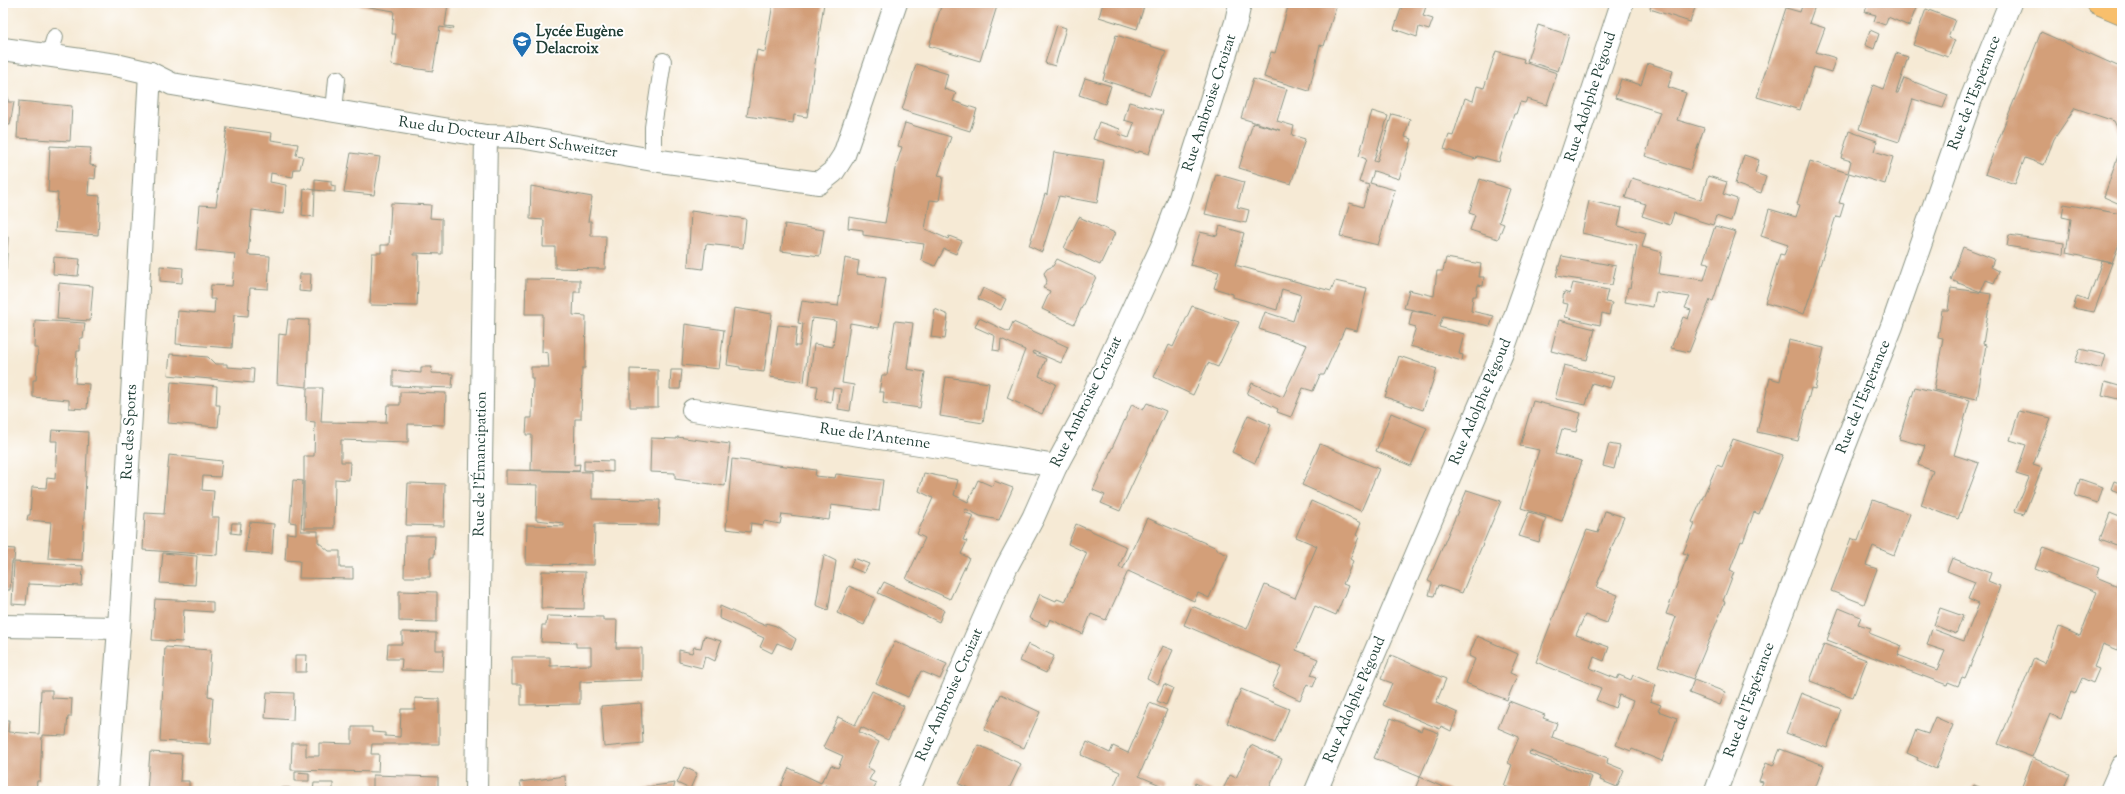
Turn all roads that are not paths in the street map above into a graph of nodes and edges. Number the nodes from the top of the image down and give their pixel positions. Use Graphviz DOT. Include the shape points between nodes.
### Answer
graph roads {
  1 [pos="896,3"];
  2 [pos="1240,3"];
  3 [pos="1622,3"];
  4 [pos="2010,3"];
  5 [pos="2098,3"];
  6 [pos="2122,13"];
  7 [pos="3,50"];
  8 [pos="663,61"];
  9 [pos="150,73"];
  10 [pos="337,80"];
  11 [pos="334,111"];
  12 [pos="486,136"];
  13 [pos="653,160"];
  14 [pos="693,410"];
  15 [pos="1056,466"];
  16 [pos="3,626"];
  17 [pos="119,628"];
  18 [pos="2122,766"];
  19 [pos="107,791"];
  20 [pos="476,791"];
  21 [pos="908,791"];
  22 [pos="1316,791"];
  23 [pos="1716,791"];
  24 [pos="2111,791"];
  1 -- 13 [label="street, Rue du Docteur Albert Schweitzer" via="844,155 827,178 819,183"];
  2 -- 15 [label="street, Rue Ambroise Croizat" via="1178,203 1082,418"];
  3 -- 22 [label="street, Rue Adolphe Pégoud" via="1572,157 1502,353"];
  4 -- 23 [label="street, Rue de l'Espérance" via="1971,99 1892,326 1833,475"];
  5 -- 6 [label="main road"];
  7 -- 9 [label="street, Rue du Docteur Albert Schweitzer" via="52,46"];
  8 -- 13 [label="lane" via="652,127"];
  9 -- 11 [label="street, Rue du Docteur Albert Schweitzer" via="172,84"];
  9 -- 17 [label="street, Rue des Sports"];
  10 -- 11 [label="lane"];
  11 -- 12 [label="street, Rue du Docteur Albert Schweitzer"];
  12 -- 13 [label="street, Rue du Docteur Albert Schweitzer" via="520,137"];
  12 -- 20 [label="street, Rue de l'Émancipation"];
  14 -- 15 [label="street, Rue de l'Antenne"];
  15 -- 21 [label="street, Rue Ambroise Croizat" via="1033,518 1006,568"];
  16 -- 17 [label="street"];
  17 -- 19 [label="street, Rue des Sports"];
  18 -- 24 [label="street"];
}
